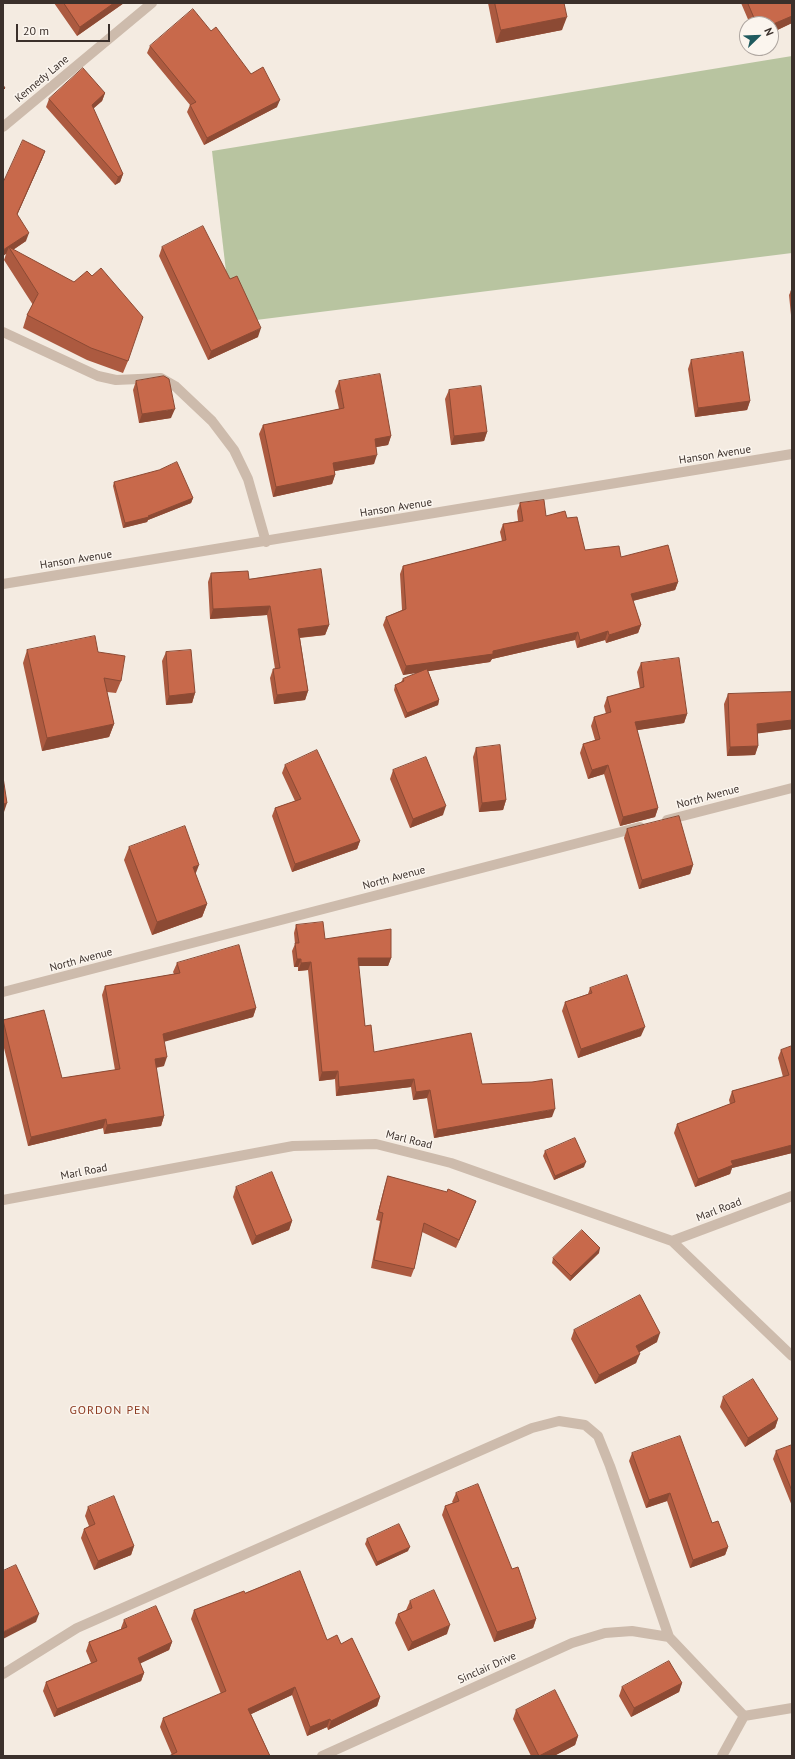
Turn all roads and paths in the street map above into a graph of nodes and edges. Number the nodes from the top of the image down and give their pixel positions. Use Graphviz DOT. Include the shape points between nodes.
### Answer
graph roads {
  1 [pos="152,3"];
  2 [pos="3,127"];
  3 [pos="3,332"];
  4 [pos="792,454"];
  5 [pos="266,542"];
  6 [pos="3,584"];
  7 [pos="792,788"];
  8 [pos="3,992"];
  9 [pos="792,1196"];
  10 [pos="3,1200"];
  11 [pos="672,1241"];
  12 [pos="792,1356"];
  13 [pos="669,1637"];
  14 [pos="3,1674"];
  15 [pos="792,1708"];
  16 [pos="744,1716"];
  17 [pos="322,1756"];
  18 [pos="722,1756"];
  1 -- 2 [label="street, Kennedy Lane"];
  3 -- 5 [label="street" via="98,376 116,380 161,378 175,386 212,421 234,450 248,479"];
  4 -- 5 [label="street, Hanson Avenue"];
  5 -- 6 [label="street, Hanson Avenue"];
  7 -- 8 [label="street, North Avenue"];
  9 -- 11 [label="street, Marl Road"];
  10 -- 11 [label="street, Marl Road" via="293,1146 376,1144 451,1163"];
  11 -- 12 [label="street"];
  13 -- 14 [label="street" via="598,1436 585,1425 559,1421 532,1428 77,1628"];
  13 -- 16 [label="street"];
  13 -- 17 [label="street, Sinclair Drive" via="632,1631 605,1633 572,1643"];
  15 -- 16 [label="street"];
  16 -- 18 [label="street"];
}
